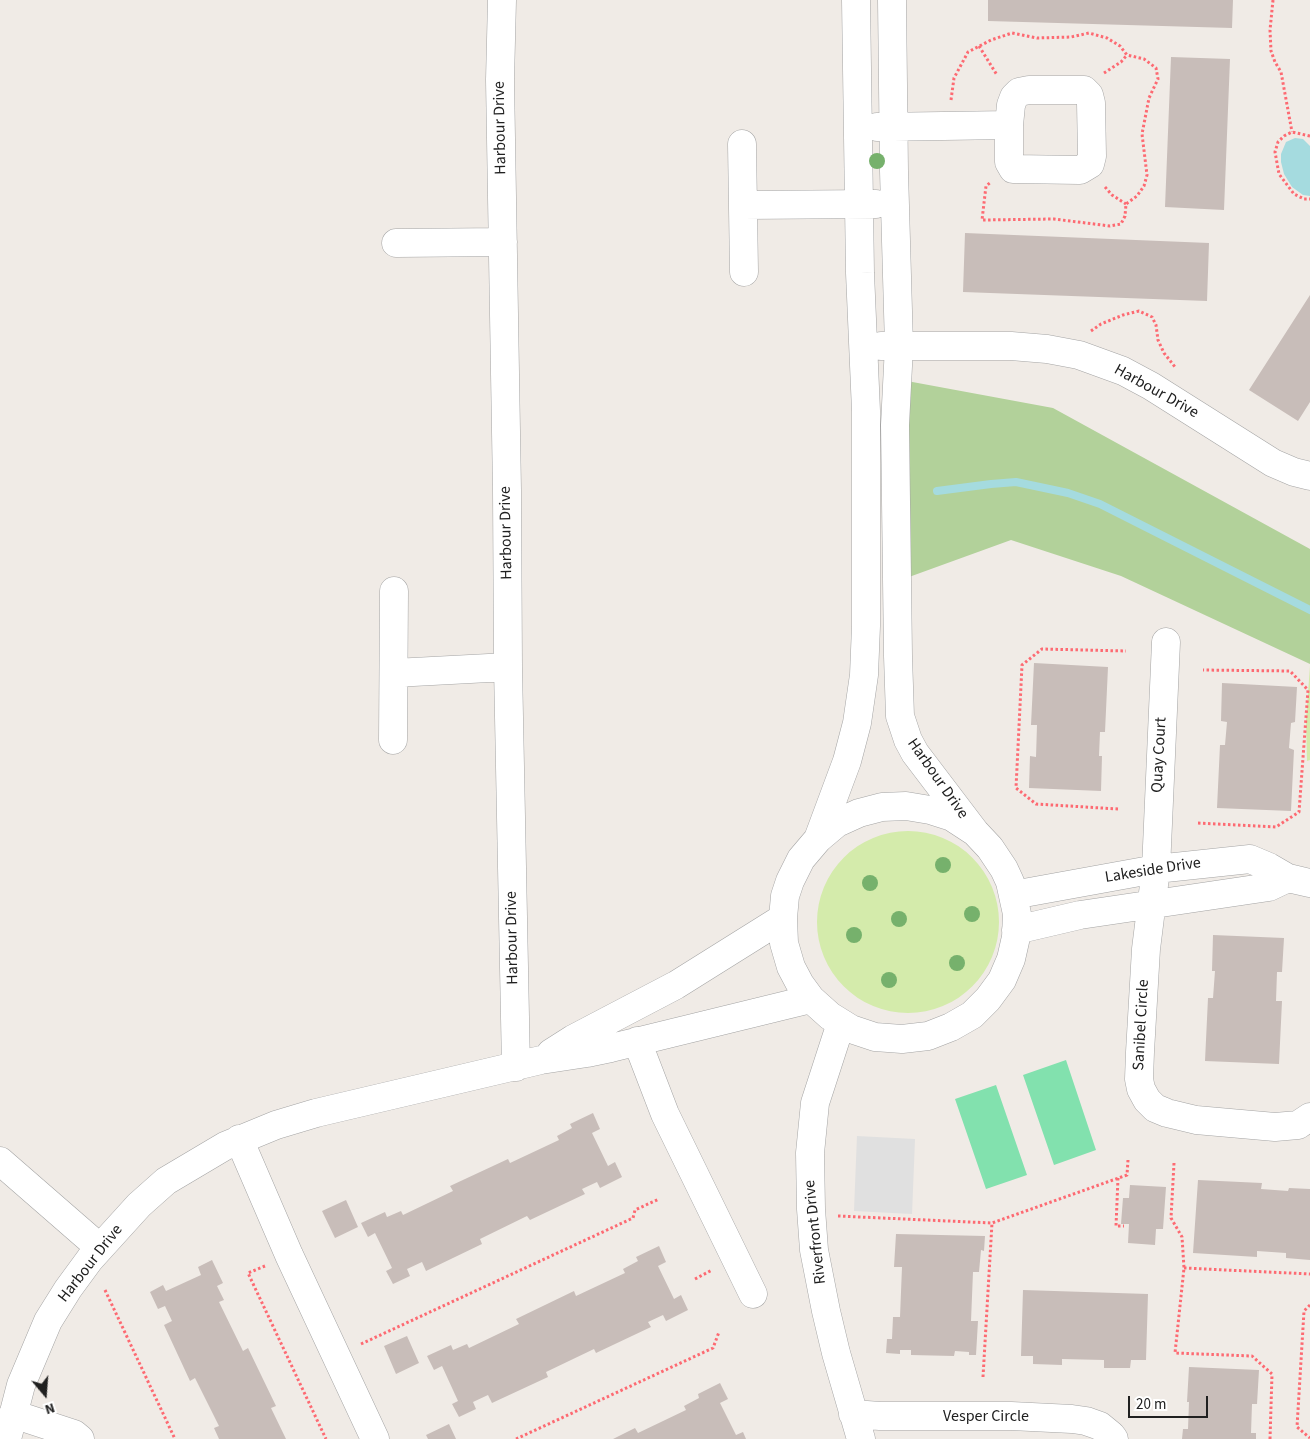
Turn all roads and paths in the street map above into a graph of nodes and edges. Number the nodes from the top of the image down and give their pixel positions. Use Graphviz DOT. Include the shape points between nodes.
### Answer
graph roads {
  1 [pos="502,0"];
  2 [pos="856,0"];
  3 [pos="892,0"];
  4 [pos="1272,0"];
  5 [pos="979,46"];
  6 [pos="1014,97"];
  7 [pos="1010,125"];
  8 [pos="894,126"];
  9 [pos="948,126"];
  10 [pos="858,127"];
  11 [pos="1292,132"];
  12 [pos="1310,136"];
  13 [pos="742,144"];
  14 [pos="1011,167"];
  15 [pos="1310,199"];
  16 [pos="859,204"];
  17 [pos="895,204"];
  18 [pos="743,205"];
  19 [pos="503,242"];
  20 [pos="396,243"];
  21 [pos="744,272"];
  22 [pos="862,345"];
  23 [pos="899,346"];
  24 [pos="1070,354"];
  25 [pos="1183,406"];
  26 [pos="1310,476"];
  27 [pos="394,591"];
  28 [pos="898,630"];
  29 [pos="866,631"];
  30 [pos="1166,642"];
  31 [pos="1126,651"];
  32 [pos="508,667"];
  33 [pos="1203,670"];
  34 [pos="394,673"];
  35 [pos="393,740"];
  36 [pos="1118,809"];
  37 [pos="1198,823"];
  38 [pos="975,832"];
  39 [pos="818,839"];
  40 [pos="1156,869"];
  41 [pos="1299,880"];
  42 [pos="1013,894"];
  43 [pos="1152,904"];
  44 [pos="783,918"];
  45 [pos="1016,930"];
  46 [pos="811,999"];
  47 [pos="840,1023"];
  48 [pos="637,1041"];
  49 [pos="529,1063"];
  50 [pos="1310,1117"];
  51 [pos="239,1139"];
  52 [pos="1128,1160"];
  53 [pos="0,1161"];
  54 [pos="1174,1163"];
  55 [pos="1118,1178"];
  56 [pos="659,1199"];
  57 [pos="811,1210"];
  58 [pos="992,1223"];
  59 [pos="1124,1226"];
  60 [pos="100,1248"];
  61 [pos="289,1255"];
  62 [pos="1184,1268"];
  63 [pos="1310,1274"];
  64 [pos="105,1290"];
  65 [pos="753,1294"];
  66 [pos="1310,1305"];
  67 [pos="719,1332"];
  68 [pos="336,1355"];
  69 [pos="983,1377"];
  70 [pos="10,1427"];
  71 [pos="857,1427"];
  72 [pos="1310,1438"];
  73 [pos="80,1439"];
  74 [pos="175,1439"];
  75 [pos="326,1439"];
  76 [pos="375,1439"];
  77 [pos="516,1439"];
  78 [pos="1114,1439"];
  79 [pos="1270,1439"];
  1 -- 19 [label="street, Harbour Drive"];
  2 -- 10 [label="street"];
  3 -- 8 [label="street, Harbour Drive"];
  4 -- 11 [label="path" via="1271,50 1282,72"];
  5 -- 6 [label="path" via="992,70"];
  5 -- 9 [label="path" via="968,52 954,78"];
  5 -- 14 [label="path" via="1012,33 1037,38 1089,33 1107,38 1127,55 1144,59 1156,68 1158,79 1149,98 1142,134 1144,186 1126,204 1121,224 1110,226 1054,219 982,220 986,186"];
  6 -- 7 [label="street"];
  6 -- 14 [label="street" via="1029,90 1084,90 1092,103 1092,156 1090,164 1080,170"];
  7 -- 9 [label="street"];
  7 -- 14 [label="street"];
  8 -- 9 [label="street"];
  8 -- 10 [label="street"];
  8 -- 17 [label="street, Harbour Drive"];
  10 -- 16 [label="street"];
  11 -- 12 [label="path"];
  11 -- 15 [label="path" via="1278,142 1275,152 1279,174 1294,194"];
  13 -- 18 [label="street"];
  16 -- 17 [label="street"];
  16 -- 18 [label="street"];
  16 -- 22 [label="street"];
  17 -- 23 [label="street, Harbour Drive"];
  18 -- 21 [label="street"];
  19 -- 20 [label="street"];
  19 -- 32 [label="street, Harbour Drive"];
  22 -- 23 [label="street, Harbour Drive"];
  22 -- 29 [label="street" via="866,411"];
  23 -- 24 [label="street, Harbour Drive" via="1012,346"];
  23 -- 28 [label="street, Harbour Drive" via="896,425"];
  24 -- 25 [label="street, Harbour Drive" via="1123,371"];
  24 -- 25 [label="path" via="1083,336 1101,324 1139,312 1152,317 1164,353 1182,378"];
  25 -- 26 [label="street, Harbour Drive" via="1273,463"];
  27 -- 34 [label="street"];
  28 -- 29 [label="street"];
  28 -- 38 [label="street, Harbour Drive" via="902,725 915,753"];
  29 -- 39 [label="street" via="857,723 847,761"];
  30 -- 40 [label="street, Quay Court"];
  31 -- 36 [label="path" via="1042,649 1022,665 1016,788 1036,804"];
  32 -- 34 [label="street"];
  32 -- 49 [label="street, Harbour Drive"];
  33 -- 37 [label="path" via="1290,671 1308,690 1299,812 1276,826"];
  34 -- 35 [label="street"];
  38 -- 39 [label="street" via="952,817 930,810 882,807 837,823"];
  38 -- 42 [label="street, Harbour Drive" via="999,860"];
  39 -- 44 [label="street, Harbour Drive" via="801,859 790,881"];
  40 -- 41 [label="street, Lakeside Drive" via="1250,859"];
  40 -- 42 [label="street, Lakeside Drive"];
  40 -- 43 [label="street, Sanibel Circle"];
  41 -- 43 [label="street, Lakeside Drive"];
  42 -- 45 [label="street, Harbour Drive"];
  43 -- 45 [label="street, Lakeside Drive" via="1080,915"];
  43 -- 50 [label="street, Sanibel Circle" via="1146,949 1139,1079 1147,1100 1155,1108 1196,1120 1275,1127 1298,1125"];
  44 -- 46 [label="street, Harbour Drive" via="788,957"];
  44 -- 49 [label="street, Harbour Drive" via="676,985"];
  45 -- 47 [label="street, Harbour Drive" via="1011,959 1002,980 972,1015 951,1027 928,1036 902,1039 875,1037"];
  46 -- 47 [label="street, Harbour Drive"];
  46 -- 48 [label="street, Harbour Drive"];
  47 -- 57 [label="street, Riverfront Drive" via="815,1103 810,1153"];
  48 -- 49 [label="street, Harbour Drive"];
  48 -- 65 [label="street" via="665,1114"];
  49 -- 51 [label="street, Harbour Drive" via="316,1114"];
  51 -- 60 [label="street, Harbour Drive" via="166,1182 138,1205"];
  51 -- 61 [label="street"];
  52 -- 55 [label="path" via="1127,1175"];
  53 -- 60 [label="street"];
  54 -- 62 [label="path" via="1171,1218 1182,1237"];
  55 -- 58 [label="path"];
  55 -- 59 [label="path" via="1116,1226"];
  56 -- 68 [label="path" via="635,1210 633,1218"];
  57 -- 58 [label="path" via="840,1217"];
  57 -- 71 [label="street, Riverfront Drive" via="814,1250 824,1304"];
  58 -- 69 [label="path"];
  60 -- 70 [label="street, Harbour Drive" via="48,1321 22,1385"];
  61 -- 68 [label="street"];
  61 -- 75 [label="path" via="248,1273"];
  62 -- 63 [label="path"];
  62 -- 79 [label="path" via="1175,1353 1252,1356 1272,1374"];
  64 -- 74 [label="path"];
  66 -- 72 [label="path" via="1304,1311 1298,1427"];
  67 -- 77 [label="path" via="713,1348"];
  68 -- 76 [label="street"];
  70 -- 73 [label="street" via="74,1434"];
  71 -- 78 [label="street, Vesper Circle" via="880,1416 1011,1416 1086,1421 1100,1426"];
}
